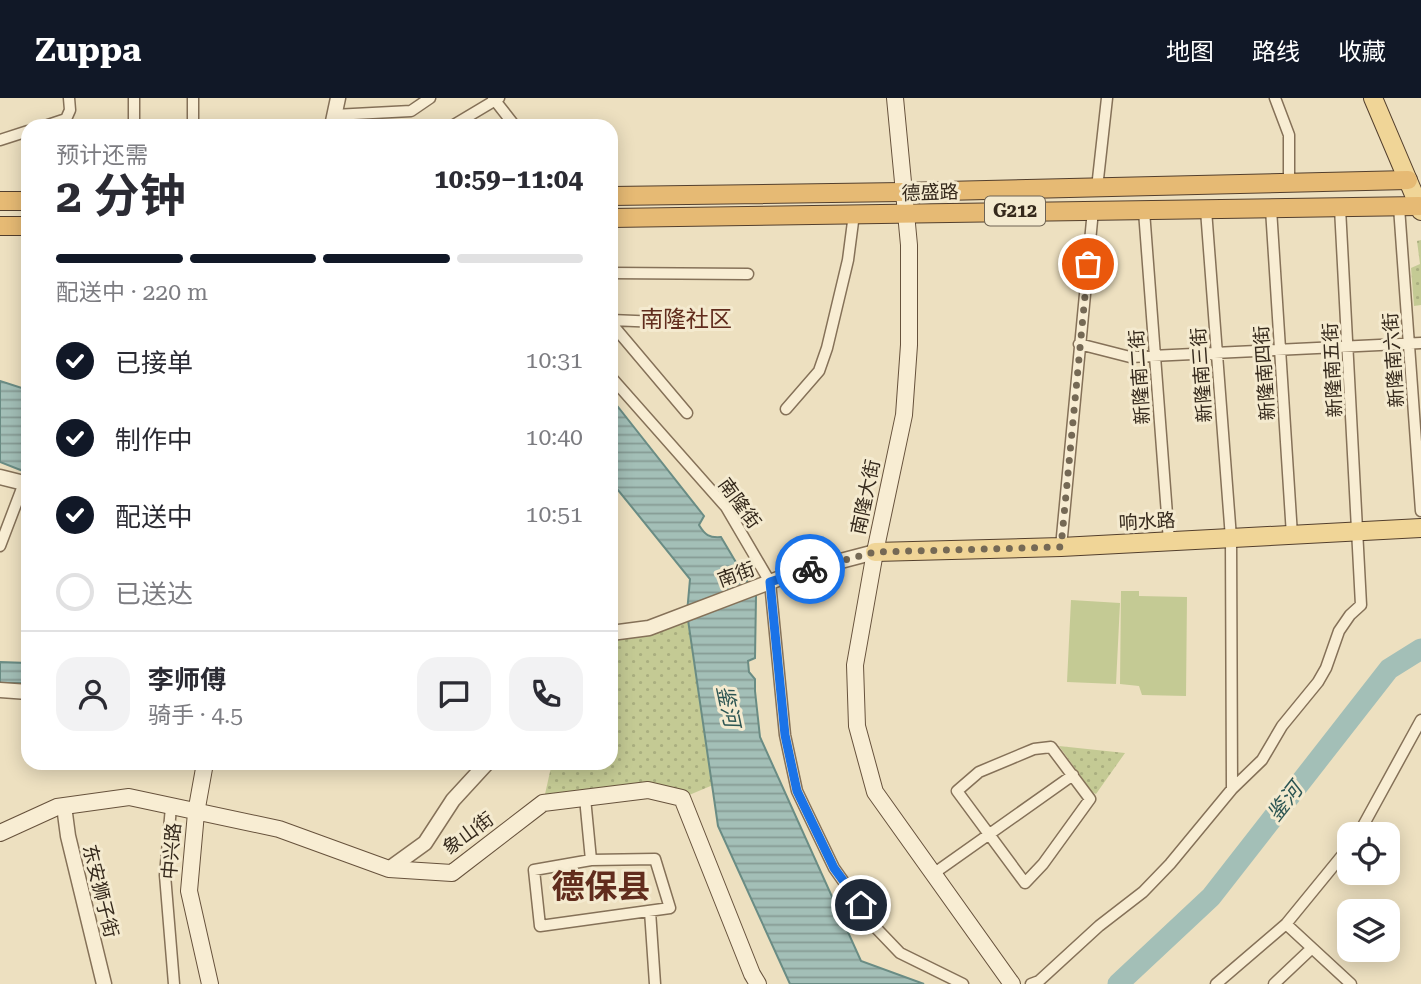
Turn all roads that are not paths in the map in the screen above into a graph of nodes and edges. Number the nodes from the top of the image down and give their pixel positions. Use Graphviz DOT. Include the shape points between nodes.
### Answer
graph roads {
  1 [pos="69,98"];
  2 [pos="134,98"];
  3 [pos="193,98"];
  4 [pos="338,98"];
  5 [pos="412,98"];
  6 [pos="430,98"];
  7 [pos="895,98"];
  8 [pos="1107,98"];
  9 [pos="1275,98"];
  10 [pos="1373,98"];
  11 [pos="496,99"];
  12 [pos="411,111"];
  13 [pos="66,119"];
  14 [pos="134,119"];
  15 [pos="193,119"];
  16 [pos="333,119"];
  17 [pos="342,119"];
  18 [pos="463,119"];
  19 [pos="510,119"];
  20 [pos="21,133"];
  21 [pos="0,140"];
  22 [pos="1408,180"];
  23 [pos="1289,183"];
  24 [pos="1097,188"];
  25 [pos="903,192"];
  26 [pos="618,196"];
  27 [pos="0,201"];
  28 [pos="21,201"];
  29 [pos="1399,207"];
  30 [pos="1340,208"];
  31 [pos="1271,209"];
  32 [pos="1420,209"];
  33 [pos="1093,210"];
  34 [pos="1206,210"];
  35 [pos="1144,211"];
  36 [pos="854,214"];
  37 [pos="905,214"];
  38 [pos="618,218"];
  39 [pos="0,226"];
  40 [pos="21,226"];
  41 [pos="618,273"];
  42 [pos="748,274"];
  43 [pos="618,321"];
  44 [pos="707,324"];
  45 [pos="618,329"];
  46 [pos="1409,343"];
  47 [pos="1421,343"];
  48 [pos="1079,344"];
  49 [pos="1348,346"];
  50 [pos="1280,349"];
  51 [pos="1217,352"];
  52 [pos="1155,355"];
  53 [pos="618,385"];
  54 [pos="786,408"];
  55 [pos="687,413"];
  56 [pos="0,477"];
  57 [pos="21,483"];
  58 [pos="21,496"];
  59 [pos="1421,511"];
  60 [pos="1421,528"];
  61 [pos="1358,531"];
  62 [pos="1292,535"];
  63 [pos="1231,538"];
  64 [pos="1169,541"];
  65 [pos="0,546"];
  66 [pos="1061,547"];
  67 [pos="875,552"];
  68 [pos="770,582"];
  69 [pos="618,632"];
  70 [pos="0,690"];
  71 [pos="21,692"];
  72 [pos="1421,720"];
  73 [pos="204,770"];
  74 [pos="481,770"];
  75 [pos="1073,775"];
  76 [pos="1233,789"];
  77 [pos="585,798"];
  78 [pos="64,806"];
  79 [pos="171,807"];
  80 [pos="196,813"];
  81 [pos="1365,822"];
  82 [pos="0,833"];
  83 [pos="989,834"];
  84 [pos="591,860"];
  85 [pos="1337,862"];
  86 [pos="389,869"];
  87 [pos="933,874"];
  88 [pos="650,911"];
  89 [pos="1286,924"];
  90 [pos="1312,948"];
  91 [pos="104,984"];
  92 [pos="174,984"];
  93 [pos="209,984"];
  94 [pos="655,984"];
  95 [pos="758,984"];
  96 [pos="963,984"];
  97 [pos="1012,984"];
  98 [pos="1031,984"];
  99 [pos="1216,984"];
  100 [pos="1274,984"];
  101 [pos="1351,984"];
  1 -- 13 [label="street"];
  2 -- 14 [label="street"];
  3 -- 15 [label="street"];
  4 -- 16 [label="street"];
  5 -- 12 [label="street"];
  6 -- 12 [label="street"];
  7 -- 25 [label="main road, 南隆大街"];
  8 -- 24 [label="street"];
  9 -- 23 [label="street" via="1289,135"];
  10 -- 22 [label="main road"];
  11 -- 18 [label="street"];
  11 -- 19 [label="street"];
  12 -- 17 [label="street"];
  20 -- 21 [label="street"];
  22 -- 23 [label="highway, G212"];
  22 -- 32 [label="main road"];
  23 -- 24 [label="highway, G212"];
  24 -- 25 [label="highway, G212"];
  25 -- 26 [label="highway, G212"];
  25 -- 37 [label="main road, 南隆大街"];
  27 -- 28 [label="highway"];
  29 -- 30 [label="highway, 德盛路 / G212"];
  29 -- 32 [label="highway, 德盛路 / G212"];
  29 -- 46 [label="street, 新隆南六街"];
  30 -- 31 [label="highway, 德盛路 / G212"];
  30 -- 49 [label="street, 新隆南五街"];
  31 -- 34 [label="highway, 德盛路 / G212"];
  31 -- 50 [label="street, 新隆南四街"];
  33 -- 35 [label="highway, 德盛路 / G212"];
  33 -- 37 [label="highway, 德盛路 / G212"];
  33 -- 48 [label="street"];
  34 -- 35 [label="highway, 德盛路 / G212"];
  34 -- 51 [label="street, 新隆南三街"];
  35 -- 52 [label="street, 新隆南二街"];
  36 -- 37 [label="highway, 德盛路 / G212"];
  36 -- 38 [label="highway, 德盛路 / G212"];
  36 -- 54 [label="street" via="848,260 819,372"];
  37 -- 67 [label="main road, 南隆大街" via="909,345 904,415"];
  39 -- 40 [label="highway"];
  41 -- 42 [label="street"];
  43 -- 44 [label="street"];
  45 -- 55 [label="street"];
  46 -- 47 [label="street"];
  46 -- 49 [label="street"];
  46 -- 59 [label="street, 新隆南六街"];
  48 -- 52 [label="street" via="1130,356"];
  48 -- 66 [label="street"];
  49 -- 50 [label="street"];
  49 -- 61 [label="street, 新隆南五街"];
  50 -- 51 [label="street"];
  50 -- 62 [label="street, 新隆南四街"];
  51 -- 52 [label="street"];
  51 -- 63 [label="street, 新隆南三街"];
  52 -- 64 [label="street, 新隆南二街"];
  53 -- 68 [label="street, 南隆街" via="726,507"];
  56 -- 57 [label="street"];
  58 -- 65 [label="street"];
  60 -- 61 [label="main road, 响水路"];
  61 -- 62 [label="main road, 响水路"];
  61 -- 76 [label="street, 新隆南五街" via="1362,605 1339,631 1318,682 1282,726 1262,760"];
  62 -- 63 [label="main road, 响水路"];
  63 -- 64 [label="main road, 响水路"];
  63 -- 76 [label="street, 新隆南三街"];
  64 -- 66 [label="main road, 响水路"];
  66 -- 67 [label="main road, 响水路"];
  67 -- 68 [label="street, 南街"];
  67 -- 87 [label="main road, 南隆大街" via="855,665 857,726 875,792"];
  68 -- 69 [label="street, 南街" via="649,628"];
  68 -- 96 [label="street, 南隆街" via="785,735 797,791 809,818 834,868 877,929 900,953"];
  70 -- 71 [label="street"];
  72 -- 81 [label="street"];
  73 -- 80 [label="main road, 中兴路"];
  74 -- 86 [label="street" via="453,800 425,843"];
  75 -- 83 [label="street"];
  75 -- 83 [label="street" via="1051,747 1034,749 979,772 957,791"];
  75 -- 83 [label="street" via="1090,799 1025,883"];
  76 -- 98 [label="street, 新隆南五街" via="1143,892"];
  77 -- 84 [label="street"];
  77 -- 86 [label="main road, 象山街" via="543,803 452,873"];
  77 -- 95 [label="main road, 象山街" via="648,790 682,798"];
  78 -- 79 [label="main road, 象山街" via="129,797"];
  78 -- 82 [label="main road, 象山街"];
  78 -- 91 [label="street, 东安狮子街"];
  79 -- 80 [label="main road, 象山街"];
  79 -- 92 [label="street" via="164,875"];
  80 -- 86 [label="main road, 象山街" via="279,828"];
  80 -- 93 [label="main road, 中兴路" via="189,891"];
  83 -- 87 [label="street"];
  84 -- 88 [label="street" via="654,859 670,908"];
  84 -- 88 [label="street" via="534,870 540,926"];
  85 -- 89 [label="street"];
  87 -- 97 [label="main road, 南隆大街"];
  88 -- 94 [label="street"];
  89 -- 90 [label="street"];
  89 -- 99 [label="street"];
  90 -- 100 [label="street"];
  90 -- 101 [label="street"];
}
